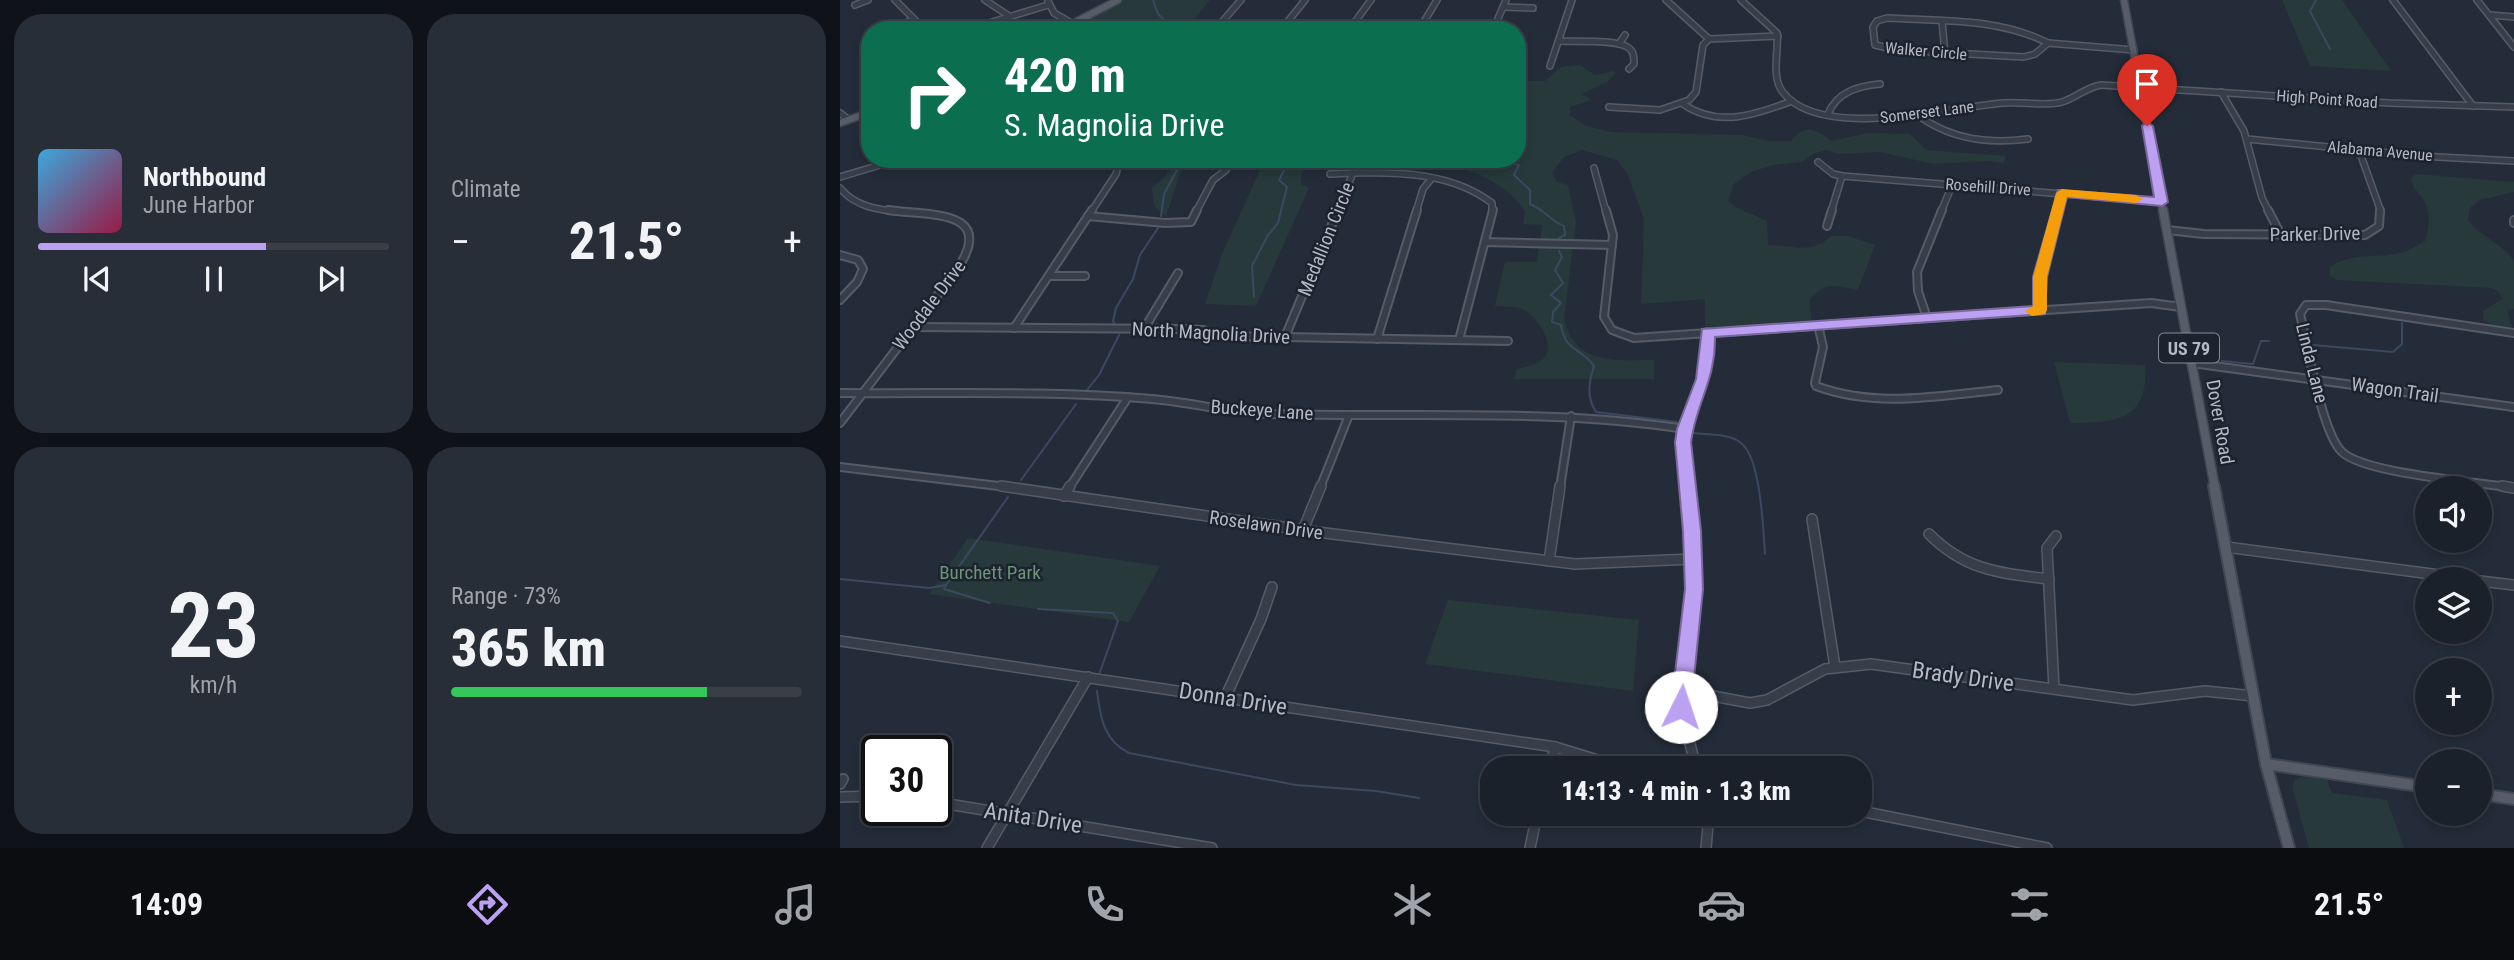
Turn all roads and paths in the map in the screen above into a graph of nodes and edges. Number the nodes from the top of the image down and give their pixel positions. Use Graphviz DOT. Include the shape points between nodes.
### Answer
graph roads {
  1 [pos="868,0"];
  2 [pos="895,0"];
  3 [pos="985,0"];
  4 [pos="1118,0"];
  5 [pos="1241,0"];
  6 [pos="1305,0"];
  7 [pos="1371,0"];
  8 [pos="1437,0"];
  9 [pos="1506,0"];
  10 [pos="1572,0"];
  11 [pos="1666,0"];
  12 [pos="1741,0"];
  13 [pos="2124,0"];
  14 [pos="2393,0"];
  15 [pos="2477,0"];
  16 [pos="1048,2"];
  17 [pos="855,5"];
  18 [pos="1503,7"];
  19 [pos="1533,8"];
  20 [pos="2490,15"];
  21 [pos="1009,16"];
  22 [pos="2514,17"];
  23 [pos="914,20"];
  24 [pos="911,21"];
  25 [pos="994,21"];
  26 [pos="1068,21"];
  27 [pos="1079,21"];
  28 [pos="1223,21"];
  29 [pos="1288,21"];
  30 [pos="1356,21"];
  31 [pos="1424,21"];
  32 [pos="1497,21"];
  33 [pos="1942,21"];
  34 [pos="1625,35"];
  35 [pos="1778,36"];
  36 [pos="1709,39"];
  37 [pos="1559,41"];
  38 [pos="2048,43"];
  39 [pos="1619,44"];
  40 [pos="2514,47"];
  41 [pos="2134,50"];
  42 [pos="1945,54"];
  43 [pos="1550,66"];
  44 [pos="1629,69"];
  45 [pos="1880,84"];
  46 [pos="2140,86"];
  47 [pos="2221,92"];
  48 [pos="1792,101"];
  49 [pos="1683,104"];
  50 [pos="2473,106"];
  51 [pos="1609,107"];
  52 [pos="2514,107"];
  53 [pos="840,113"];
  54 [pos="1828,114"];
  55 [pos="861,115"];
  56 [pos="1919,116"];
  57 [pos="849,120"];
  58 [pos="840,123"];
  59 [pos="2028,139"];
  60 [pos="2247,139"];
  61 [pos="2359,150"];
  62 [pos="2514,161"];
  63 [pos="1818,162"];
  64 [pos="870,168"];
  65 [pos="1118,168"];
  66 [pos="1594,168"];
  67 [pos="1226,170"];
  68 [pos="1353,173"];
  69 [pos="1330,174"];
  70 [pos="1842,176"];
  71 [pos="840,177"];
  72 [pos="1432,178"];
  73 [pos="1952,185"];
  74 [pos="840,188"];
  75 [pos="2062,193"];
  76 [pos="842,197"];
  77 [pos="2162,202"];
  78 [pos="1088,216"];
  79 [pos="1827,226"];
  80 [pos="2167,230"];
  81 [pos="2281,235"];
  82 [pos="1485,242"];
  83 [pos="1612,245"];
  84 [pos="840,256"];
  85 [pos="1178,273"];
  86 [pos="1049,275"];
  87 [pos="1086,276"];
  88 [pos="840,300"];
  89 [pos="2181,307"];
  90 [pos="2040,310"];
  91 [pos="1927,318"];
  92 [pos="1818,325"];
  93 [pos="914,327"];
  94 [pos="1014,328"];
  95 [pos="1144,329"];
  96 [pos="1707,332"];
  97 [pos="2514,333"];
  98 [pos="1285,337"];
  99 [pos="1377,339"];
  100 [pos="1459,340"];
  101 [pos="1508,341"];
  102 [pos="2192,363"];
  103 [pos="2315,379"];
  104 [pos="1998,390"];
  105 [pos="840,393"];
  106 [pos="863,393"];
  107 [pos="1128,397"];
  108 [pos="2514,407"];
  109 [pos="1349,415"];
  110 [pos="1571,416"];
  111 [pos="840,423"];
  112 [pos="1685,429"];
  113 [pos="840,467"];
  114 [pos="2514,488"];
  115 [pos="1064,496"];
  116 [pos="1812,519"];
  117 [pos="1303,530"];
  118 [pos="1929,534"];
  119 [pos="2056,536"];
  120 [pos="2226,547"];
  121 [pos="1693,559"];
  122 [pos="1549,561"];
  123 [pos="2415,572"];
  124 [pos="2049,579"];
  125 [pos="2492,582"];
  126 [pos="2514,585"];
  127 [pos="1272,587"];
  128 [pos="840,641"];
  129 [pos="1835,667"];
  130 [pos="1088,677"];
  131 [pos="2054,689"];
  132 [pos="1681,690"];
  133 [pos="2254,696"];
  134 [pos="1225,698"];
  135 [pos="1555,747"];
  136 [pos="1553,756"];
  137 [pos="1585,756"];
  138 [pos="1693,756"];
  139 [pos="2266,764"];
  140 [pos="2415,785"];
  141 [pos="861,796"];
  142 [pos="2492,796"];
  143 [pos="840,797"];
  144 [pos="2514,799"];
  145 [pos="952,805"];
  146 [pos="1872,813"];
  147 [pos="1007,814"];
  148 [pos="1535,826"];
  149 [pos="1708,826"];
  150 [pos="987,848"];
  151 [pos="1212,848"];
  152 [pos="1530,848"];
  153 [pos="1706,848"];
  154 [pos="2047,848"];
  155 [pos="2288,848"];
  1 -- 17 [label="street"];
  2 -- 23 [label="street"];
  3 -- 21 [label="street"];
  4 -- 27 [label="main road"];
  5 -- 28 [label="street"];
  6 -- 29 [label="street"];
  7 -- 30 [label="street"];
  8 -- 31 [label="street"];
  9 -- 18 [label="street"];
  10 -- 37 [label="street"];
  11 -- 36 [label="street"];
  12 -- 35 [label="street"];
  13 -- 41 [label="main road, Dover Road / US 79"];
  14 -- 50 [label="street"];
  15 -- 20 [label="street"];
  16 -- 21 [label="street"];
  16 -- 26 [label="street" via="1054,13"];
  18 -- 19 [label="street"];
  18 -- 32 [label="street"];
  20 -- 22 [label="street"];
  20 -- 40 [label="street"];
  21 -- 25 [label="street"];
  23 -- 24 [label="street"];
  33 -- 38 [label="street, Walker Circle" via="1997,26"];
  33 -- 42 [label="street"];
  33 -- 42 [label="street, Walker Circle" via="1882,19 1873,24 1873,41 1884,49"];
  34 -- 39 [label="street"];
  35 -- 36 [label="street"];
  35 -- 48 [label="street" via="1777,79"];
  36 -- 49 [label="street" via="1703,45 1696,92"];
  37 -- 39 [label="street"];
  37 -- 43 [label="street"];
  38 -- 41 [label="street, Walker Circle"];
  38 -- 42 [label="street, Walker Circle" via="2024,57"];
  39 -- 44 [label="street" via="1634,56"];
  41 -- 46 [label="main road, Dover Road / US 79"];
  45 -- 54 [label="street" via="1841,97"];
  46 -- 47 [label="street, High Point Road"];
  46 -- 56 [label="street, Somerset Lane" via="2096,85 2060,103 2004,102"];
  46 -- 77 [label="main road, Dover Road / US 79"];
  47 -- 50 [label="street, High Point Road"];
  47 -- 60 [label="street"];
  48 -- 49 [label="street" via="1757,114 1728,118 1705,116"];
  48 -- 54 [label="street, Somerset Lane"];
  49 -- 51 [label="street" via="1660,110"];
  50 -- 52 [label="street, High Point Road"];
  53 -- 57 [label="street"];
  54 -- 56 [label="street, Somerset Lane" via="1882,119"];
  55 -- 57 [label="main road"];
  56 -- 59 [label="street" via="1962,137"];
  57 -- 58 [label="main road"];
  60 -- 61 [label="street, Alabama Avenue"];
  60 -- 81 [label="street" via="2263,200"];
  61 -- 62 [label="street, Alabama Avenue"];
  61 -- 81 [label="street, Parker Drive" via="2382,215 2376,230 2365,235"];
  63 -- 70 [label="street, Rosehill Drive"];
  64 -- 71 [label="street"];
  65 -- 78 [label="street"];
  66 -- 83 [label="street" via="1613,230"];
  67 -- 78 [label="street" via="1213,180 1191,222"];
  68 -- 69 [label="street"];
  68 -- 72 [label="street, Medallion Circle"];
  68 -- 98 [label="street, Medallion Circle"];
  70 -- 73 [label="street, Rosehill Drive"];
  70 -- 79 [label="street"];
  72 -- 82 [label="street, Medallion Circle" via="1466,188 1492,203"];
  72 -- 99 [label="street" via="1423,189"];
  73 -- 75 [label="street, Rosehill Drive"];
  73 -- 91 [label="street" via="1917,272"];
  74 -- 76 [label="street, Woodale Drive"];
  75 -- 77 [label="street, Rosehill Drive"];
  75 -- 90 [label="street" via="2040,277"];
  76 -- 93 [label="street, Woodale Drive" via="868,206 951,217 968,229 971,244 964,259"];
  77 -- 80 [label="main road, Dover Road / US 79"];
  78 -- 86 [label="street"];
  80 -- 81 [label="street, Parker Drive"];
  80 -- 89 [label="main road, Dover Road / US 79"];
  82 -- 83 [label="street"];
  82 -- 100 [label="street, Medallion Circle"];
  83 -- 96 [label="street" via="1605,324 1619,335 1634,338"];
  84 -- 88 [label="street" via="859,261 863,269 858,282"];
  85 -- 95 [label="street"];
  86 -- 87 [label="street"];
  86 -- 94 [label="street"];
  89 -- 90 [label="street" via="2151,303"];
  89 -- 102 [label="main road, Dover Road / US 79"];
  90 -- 91 [label="street"];
  91 -- 92 [label="street"];
  92 -- 96 [label="street"];
  92 -- 104 [label="street" via="1823,359 1816,386 1870,398"];
  93 -- 94 [label="street, North Magnolia Drive"];
  93 -- 106 [label="street, Woodale Drive"];
  94 -- 95 [label="street, North Magnolia Drive"];
  95 -- 98 [label="street, North Magnolia Drive"];
  96 -- 112 [label="street" via="1704,379"];
  97 -- 103 [label="street, Linda Lane" via="2309,304 2303,307 2300,320"];
  98 -- 99 [label="street, North Magnolia Drive"];
  99 -- 100 [label="street, North Magnolia Drive"];
  100 -- 101 [label="street, North Magnolia Drive"];
  102 -- 103 [label="street, Wagon Trail"];
  102 -- 120 [label="main road, Dover Road / US 79"];
  103 -- 108 [label="street, Wagon Trail"];
  103 -- 114 [label="street, Linda Lane" via="2331,436 2342,452 2355,460"];
  105 -- 106 [label="street, Buckeye Lane"];
  106 -- 107 [label="street, Buckeye Lane"];
  106 -- 111 [label="street, Woodale Drive"];
  107 -- 109 [label="street, Buckeye Lane" via="1244,412"];
  107 -- 115 [label="street"];
  109 -- 110 [label="street, Buckeye Lane"];
  109 -- 117 [label="street"];
  110 -- 112 [label="street, Buckeye Lane"];
  110 -- 122 [label="street"];
  112 -- 121 [label="street"];
  113 -- 115 [label="street, Roselawn Drive"];
  115 -- 117 [label="street, Roselawn Drive"];
  116 -- 129 [label="street"];
  117 -- 122 [label="street, Roselawn Drive"];
  118 -- 124 [label="street" via="1968,566"];
  119 -- 124 [label="street" via="2047,548"];
  120 -- 123 [label="street"];
  120 -- 133 [label="main road, Dover Road / US 79"];
  121 -- 122 [label="street, Roselawn Drive" via="1596,565"];
  121 -- 132 [label="street" via="1693,608"];
  124 -- 131 [label="street"];
  125 -- 126 [label="street"];
  127 -- 134 [label="street"];
  128 -- 130 [label="street, Donna Drive"];
  129 -- 131 [label="street, Brady Drive" via="1871,664"];
  129 -- 132 [label="street, Brady Drive" via="1813,673 1759,701 1738,702"];
  130 -- 134 [label="street, Donna Drive"];
  130 -- 147 [label="street"];
  131 -- 133 [label="street, Brady Drive" via="2145,700 2205,691"];
  132 -- 138 [label="street"];
  133 -- 139 [label="main road, Dover Road / US 79"];
  134 -- 135 [label="street, Donna Drive"];
  135 -- 136 [label="street"];
  135 -- 137 [label="street, Donna Drive"];
  139 -- 140 [label="main road"];
  139 -- 155 [label="main road, Dover Road / US 79"];
  141 -- 143 [label="street"];
  142 -- 144 [label="main road"];
  145 -- 147 [label="street, Anita Drive"];
  146 -- 154 [label="street"];
  147 -- 150 [label="street"];
  147 -- 151 [label="street, Anita Drive"];
  148 -- 152 [label="street"];
  149 -- 153 [label="street"];
}
